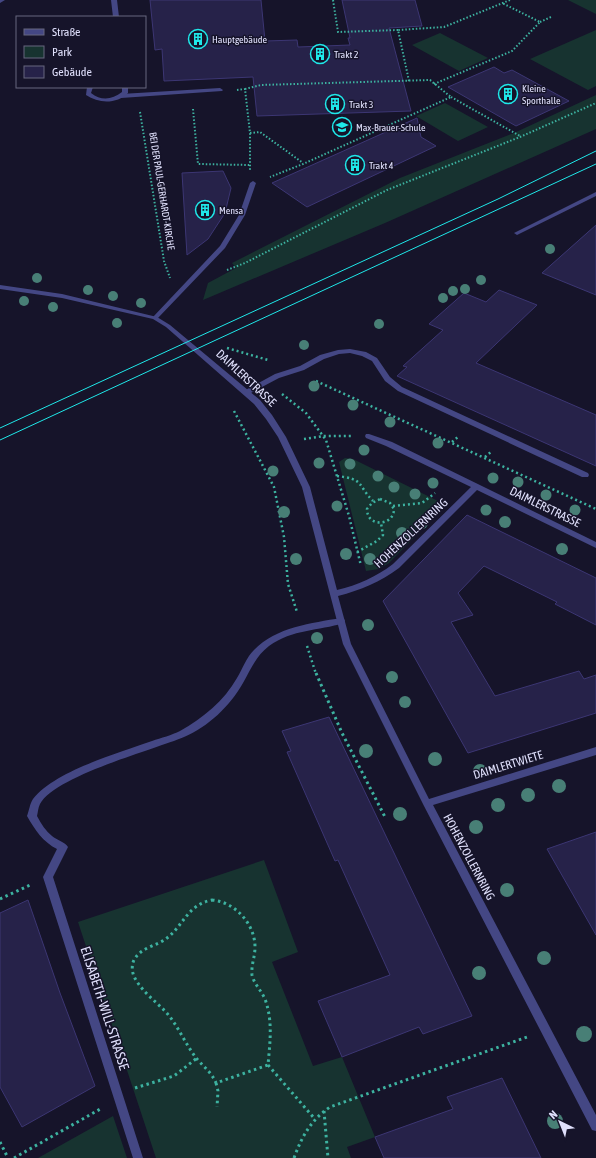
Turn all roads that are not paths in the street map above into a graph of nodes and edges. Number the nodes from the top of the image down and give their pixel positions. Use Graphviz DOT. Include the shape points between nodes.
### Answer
graph roads {
  1 [pos="114,0"];
  2 [pos="116,16"];
  3 [pos="90,88"];
  4 [pos="125,88"];
  5 [pos="220,90"];
  6 [pos="121,96"];
  7 [pos="253,183"];
  8 [pos="596,194"];
  9 [pos="517,234"];
  10 [pos="0,287"];
  11 [pos="155,318"];
  12 [pos="246,392"];
  13 [pos="369,436"];
  14 [pos="285,442"];
  15 [pos="585,475"];
  16 [pos="476,487"];
  17 [pos="596,545"];
  18 [pos="333,594"];
  19 [pos="341,622"];
  20 [pos="596,751"];
  21 [pos="427,803"];
  22 [pos="596,1126"];
  23 [pos="138,1158"];
  1 -- 2 [label="street"];
  3 -- 6 [label="street" via="88,94 97,99 109,100"];
  4 -- 6 [label="street"];
  5 -- 6 [label="street"];
  7 -- 11 [label="street" via="242,215 222,247"];
  8 -- 9 [label="street"];
  10 -- 11 [label="street, DAIMLERSTRASSE" via="62,296"];
  11 -- 12 [label="street, DAIMLERSTRASSE"];
  12 -- 14 [label="street, DAIMLERSTRASSE" via="269,417"];
  12 -- 15 [label="street" via="322,357 350,351 364,354 375,360 387,379 400,389"];
  13 -- 16 [label="street, DAIMLERSTRASSE"];
  14 -- 18 [label="street, HOHENZOLLERNRING" via="305,483 313,508"];
  16 -- 17 [label="street, DAIMLERSTRASSE"];
  16 -- 18 [label="street, HOHENZOLLERNRING" via="382,577 364,586"];
  18 -- 19 [label="street, HOHENZOLLERNRING"];
  19 -- 21 [label="street, HOHENZOLLERNRING" via="347,644"];
  19 -- 23 [label="street, ELISABETH-WILL-STRASSE" via="302,628 268,643 249,663 226,701 208,718 182,734 103,762 67,778 48,790 36,802 32,816 37,828 63,847 50,872"];
  20 -- 21 [label="street, DAIMLERTWIETE"];
  21 -- 22 [label="street, HOHENZOLLERNRING"];
}
